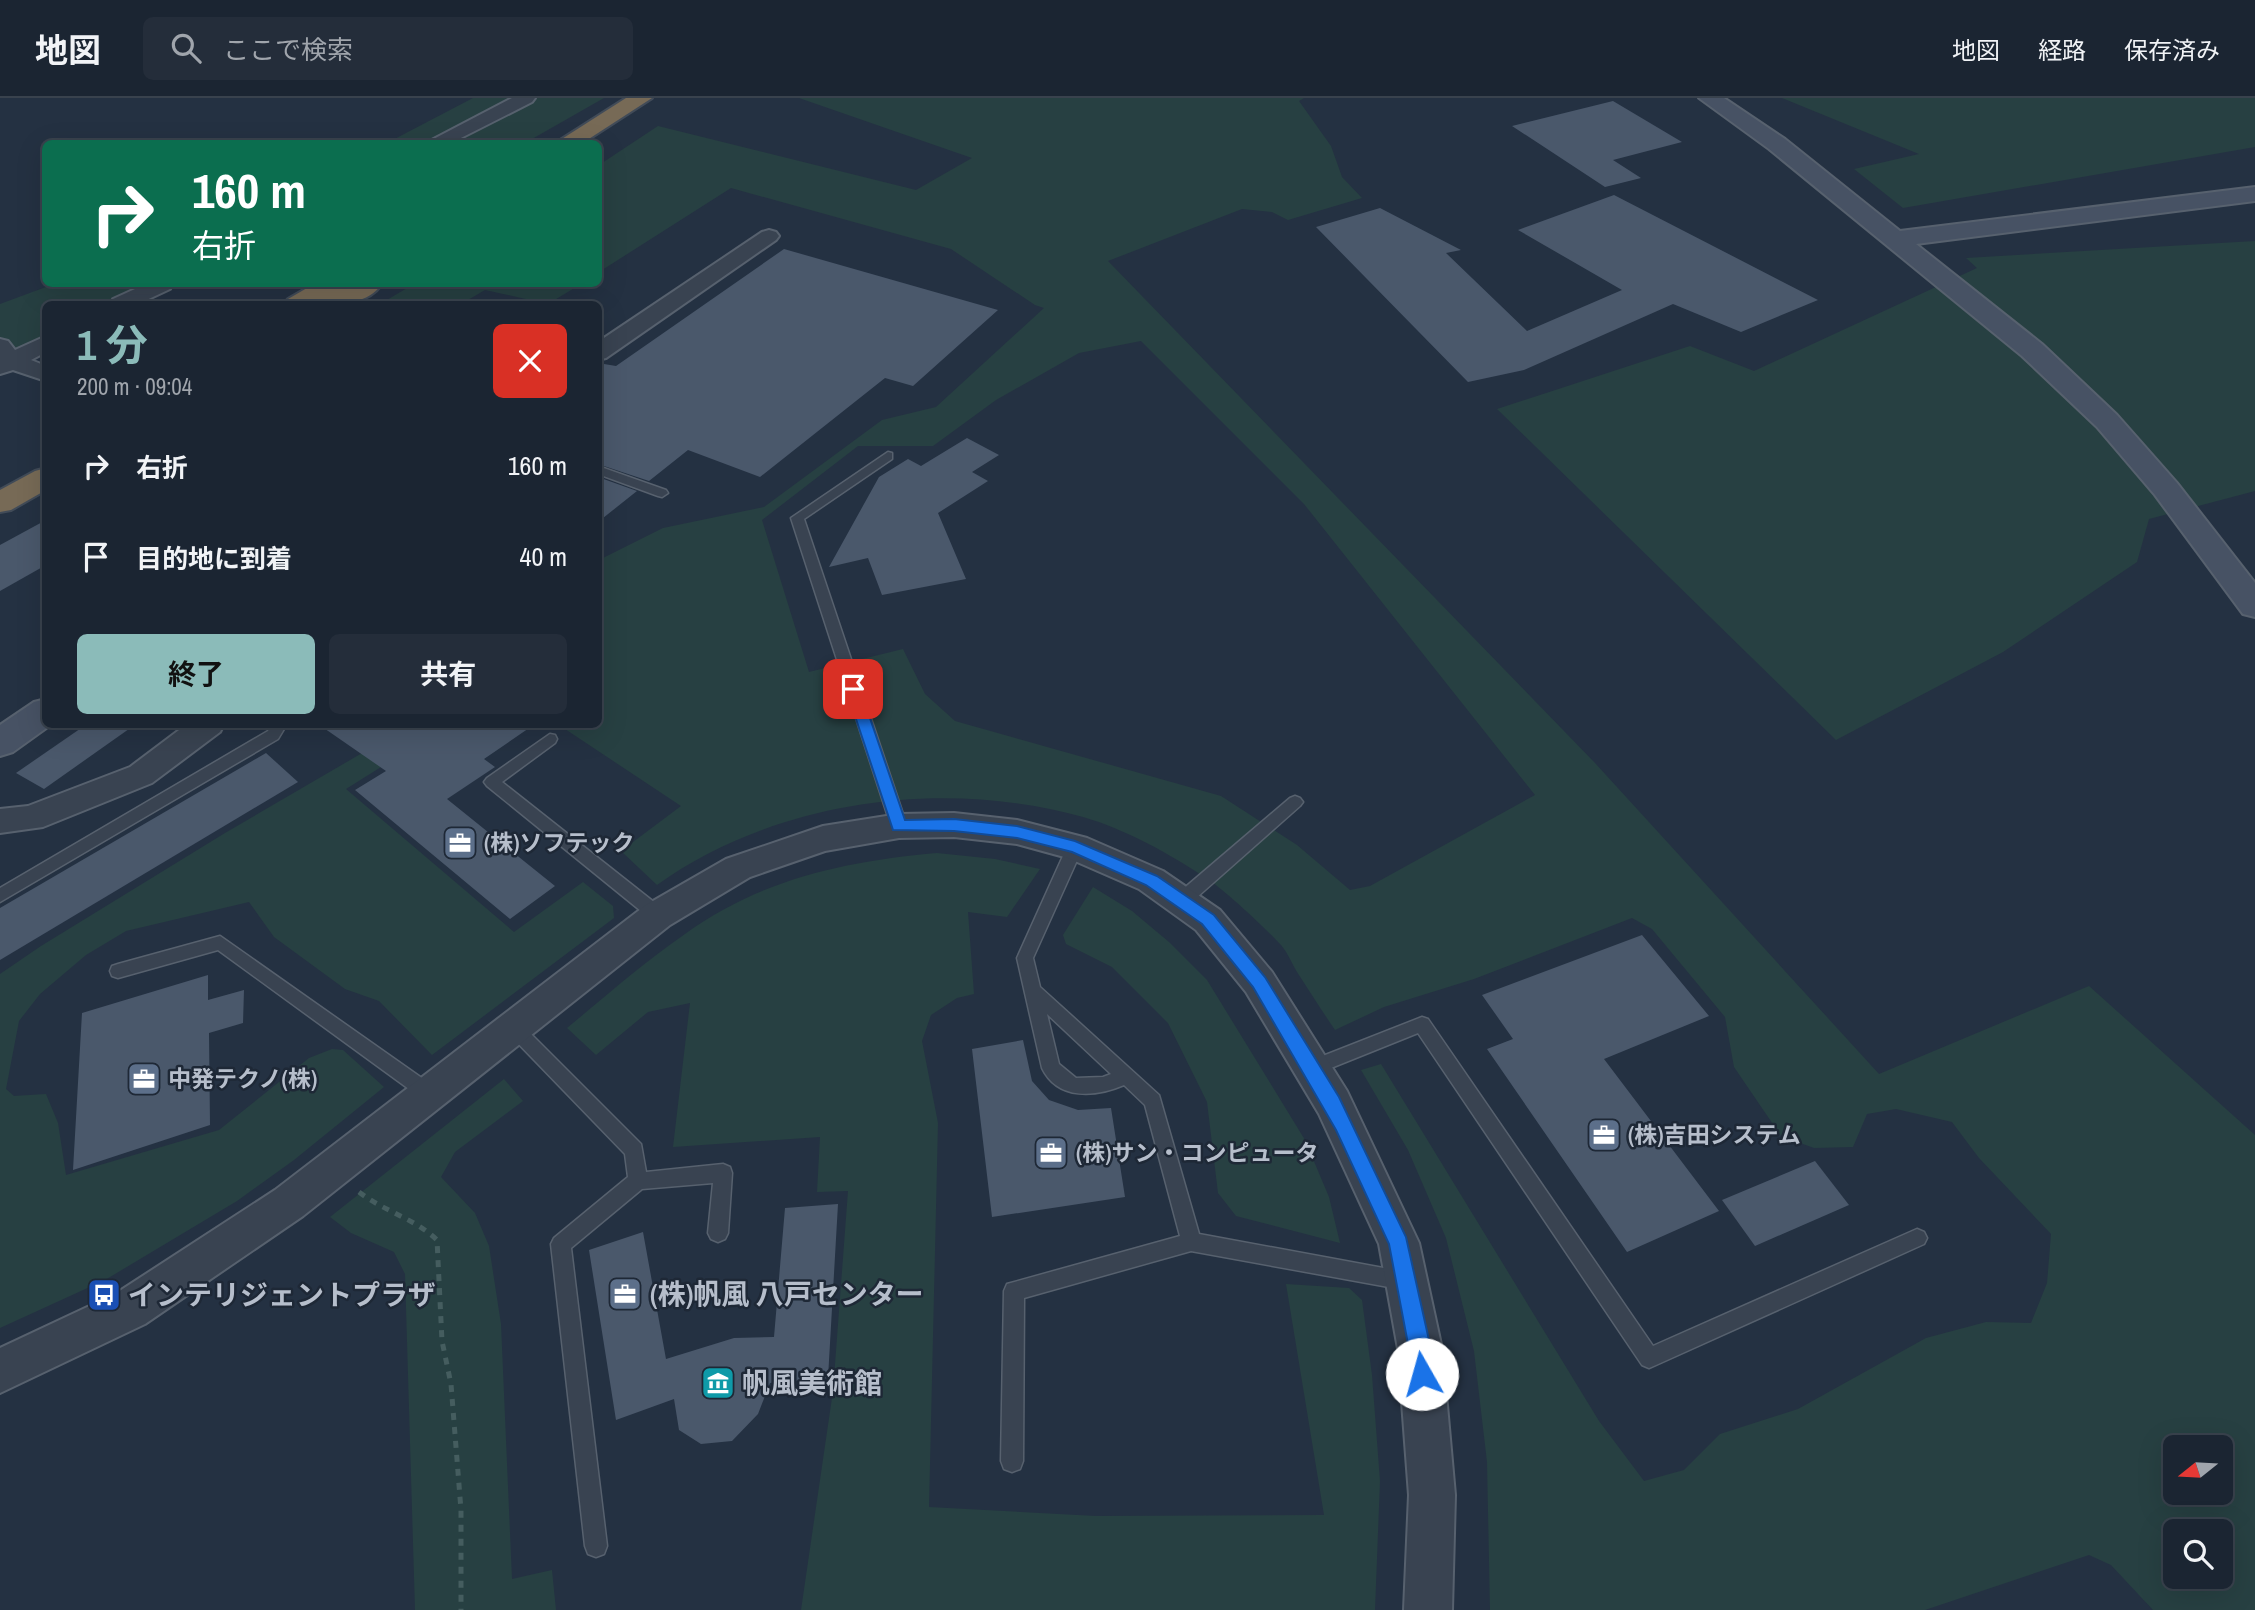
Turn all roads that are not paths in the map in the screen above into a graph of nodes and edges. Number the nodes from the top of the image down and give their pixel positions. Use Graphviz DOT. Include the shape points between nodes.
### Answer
graph roads {
  1 [pos="526,98"];
  2 [pos="1710,98"];
  3 [pos="651,101"];
  4 [pos="441,140"];
  5 [pos="573,140"];
  6 [pos="602,141"];
  7 [pos="2255,194"];
  8 [pos="769,236"];
  9 [pos="1895,239"];
  10 [pos="156,287"];
  11 [pos="327,287"];
  12 [pos="364,287"];
  13 [pos="127,301"];
  14 [pos="302,301"];
  15 [pos="339,301"];
  16 [pos="42,345"];
  17 [pos="602,350"];
  18 [pos="4,358"];
  19 [pos="42,372"];
  20 [pos="42,452"];
  21 [pos="888,456"];
  22 [pos="602,471"];
  23 [pos="0,474"];
  24 [pos="42,479"];
  25 [pos="662,493"];
  26 [pos="0,503"];
  27 [pos="2255,606"];
  28 [pos="42,714"];
  29 [pos="204,728"];
  30 [pos="277,728"];
  31 [pos="550,739"];
  32 [pos="0,743"];
  33 [pos="1295,802"];
  34 [pos="0,821"];
  35 [pos="899,826"];
  36 [pos="1075,847"];
  37 [pos="0,896"];
  38 [pos="1181,901"];
  39 [pos="658,915"];
  40 [pos="118,971"];
  41 [pos="1033,991"];
  42 [pos="513,1027"];
  43 [pos="1311,1068"];
  44 [pos="1126,1076"];
  45 [pos="430,1094"];
  46 [pos="638,1181"];
  47 [pos="718,1233"];
  48 [pos="1916,1238"];
  49 [pos="1191,1242"];
  50 [pos="1406,1281"];
  51 [pos="0,1371"];
  52 [pos="1012,1461"];
  53 [pos="596,1546"];
  54 [pos="1428,1610"];
  1 -- 4 [label="street"];
  2 -- 9 [label="street" via="1777,144"];
  3 -- 5 [label="highway"];
  3 -- 6 [label="highway"];
  7 -- 9 [label="street"];
  8 -- 17 [label="street"];
  9 -- 27 [label="street" via="2032,350 2107,421 2166,489"];
  10 -- 13 [label="street"];
  11 -- 14 [label="highway"];
  12 -- 15 [label="highway"];
  16 -- 18 [label="street"];
  18 -- 19 [label="street"];
  20 -- 23 [label="highway"];
  21 -- 35 [label="lane" via="796,518"];
  22 -- 25 [label="lane"];
  24 -- 26 [label="highway"];
  28 -- 32 [label="street"];
  29 -- 34 [label="street" via="141,775 32,818"];
  30 -- 37 [label="lane" via="273,735"];
  31 -- 39 [label="lane" via="492,782"];
  33 -- 38 [label="lane"];
  35 -- 36 [label="street" via="954,825 1017,832"];
  35 -- 39 [label="street" via="823,839 738,868"];
  36 -- 38 [label="street" via="1152,880"];
  36 -- 41 [label="lane" via="1025,958"];
  38 -- 43 [label="street" via="1208,920 1259,982"];
  39 -- 42 [label="street"];
  40 -- 45 [label="lane" via="220,943"];
  41 -- 44 [label="lane"];
  41 -- 44 [label="lane" via="1051,1068 1072,1086 1104,1085"];
  42 -- 45 [label="street"];
  42 -- 46 [label="lane" via="634,1150"];
  43 -- 48 [label="lane" via="1422,1024 1649,1358"];
  43 -- 50 [label="street" via="1333,1103 1399,1243"];
  44 -- 49 [label="lane" via="1153,1101"];
  45 -- 51 [label="street" via="289,1203 130,1309"];
  46 -- 47 [label="lane" via="723,1173"];
  46 -- 53 [label="lane" via="561,1244"];
  49 -- 50 [label="lane"];
  49 -- 52 [label="lane" via="1014,1291"];
  50 -- 54 [label="street" via="1420,1349 1432,1495"];
}
